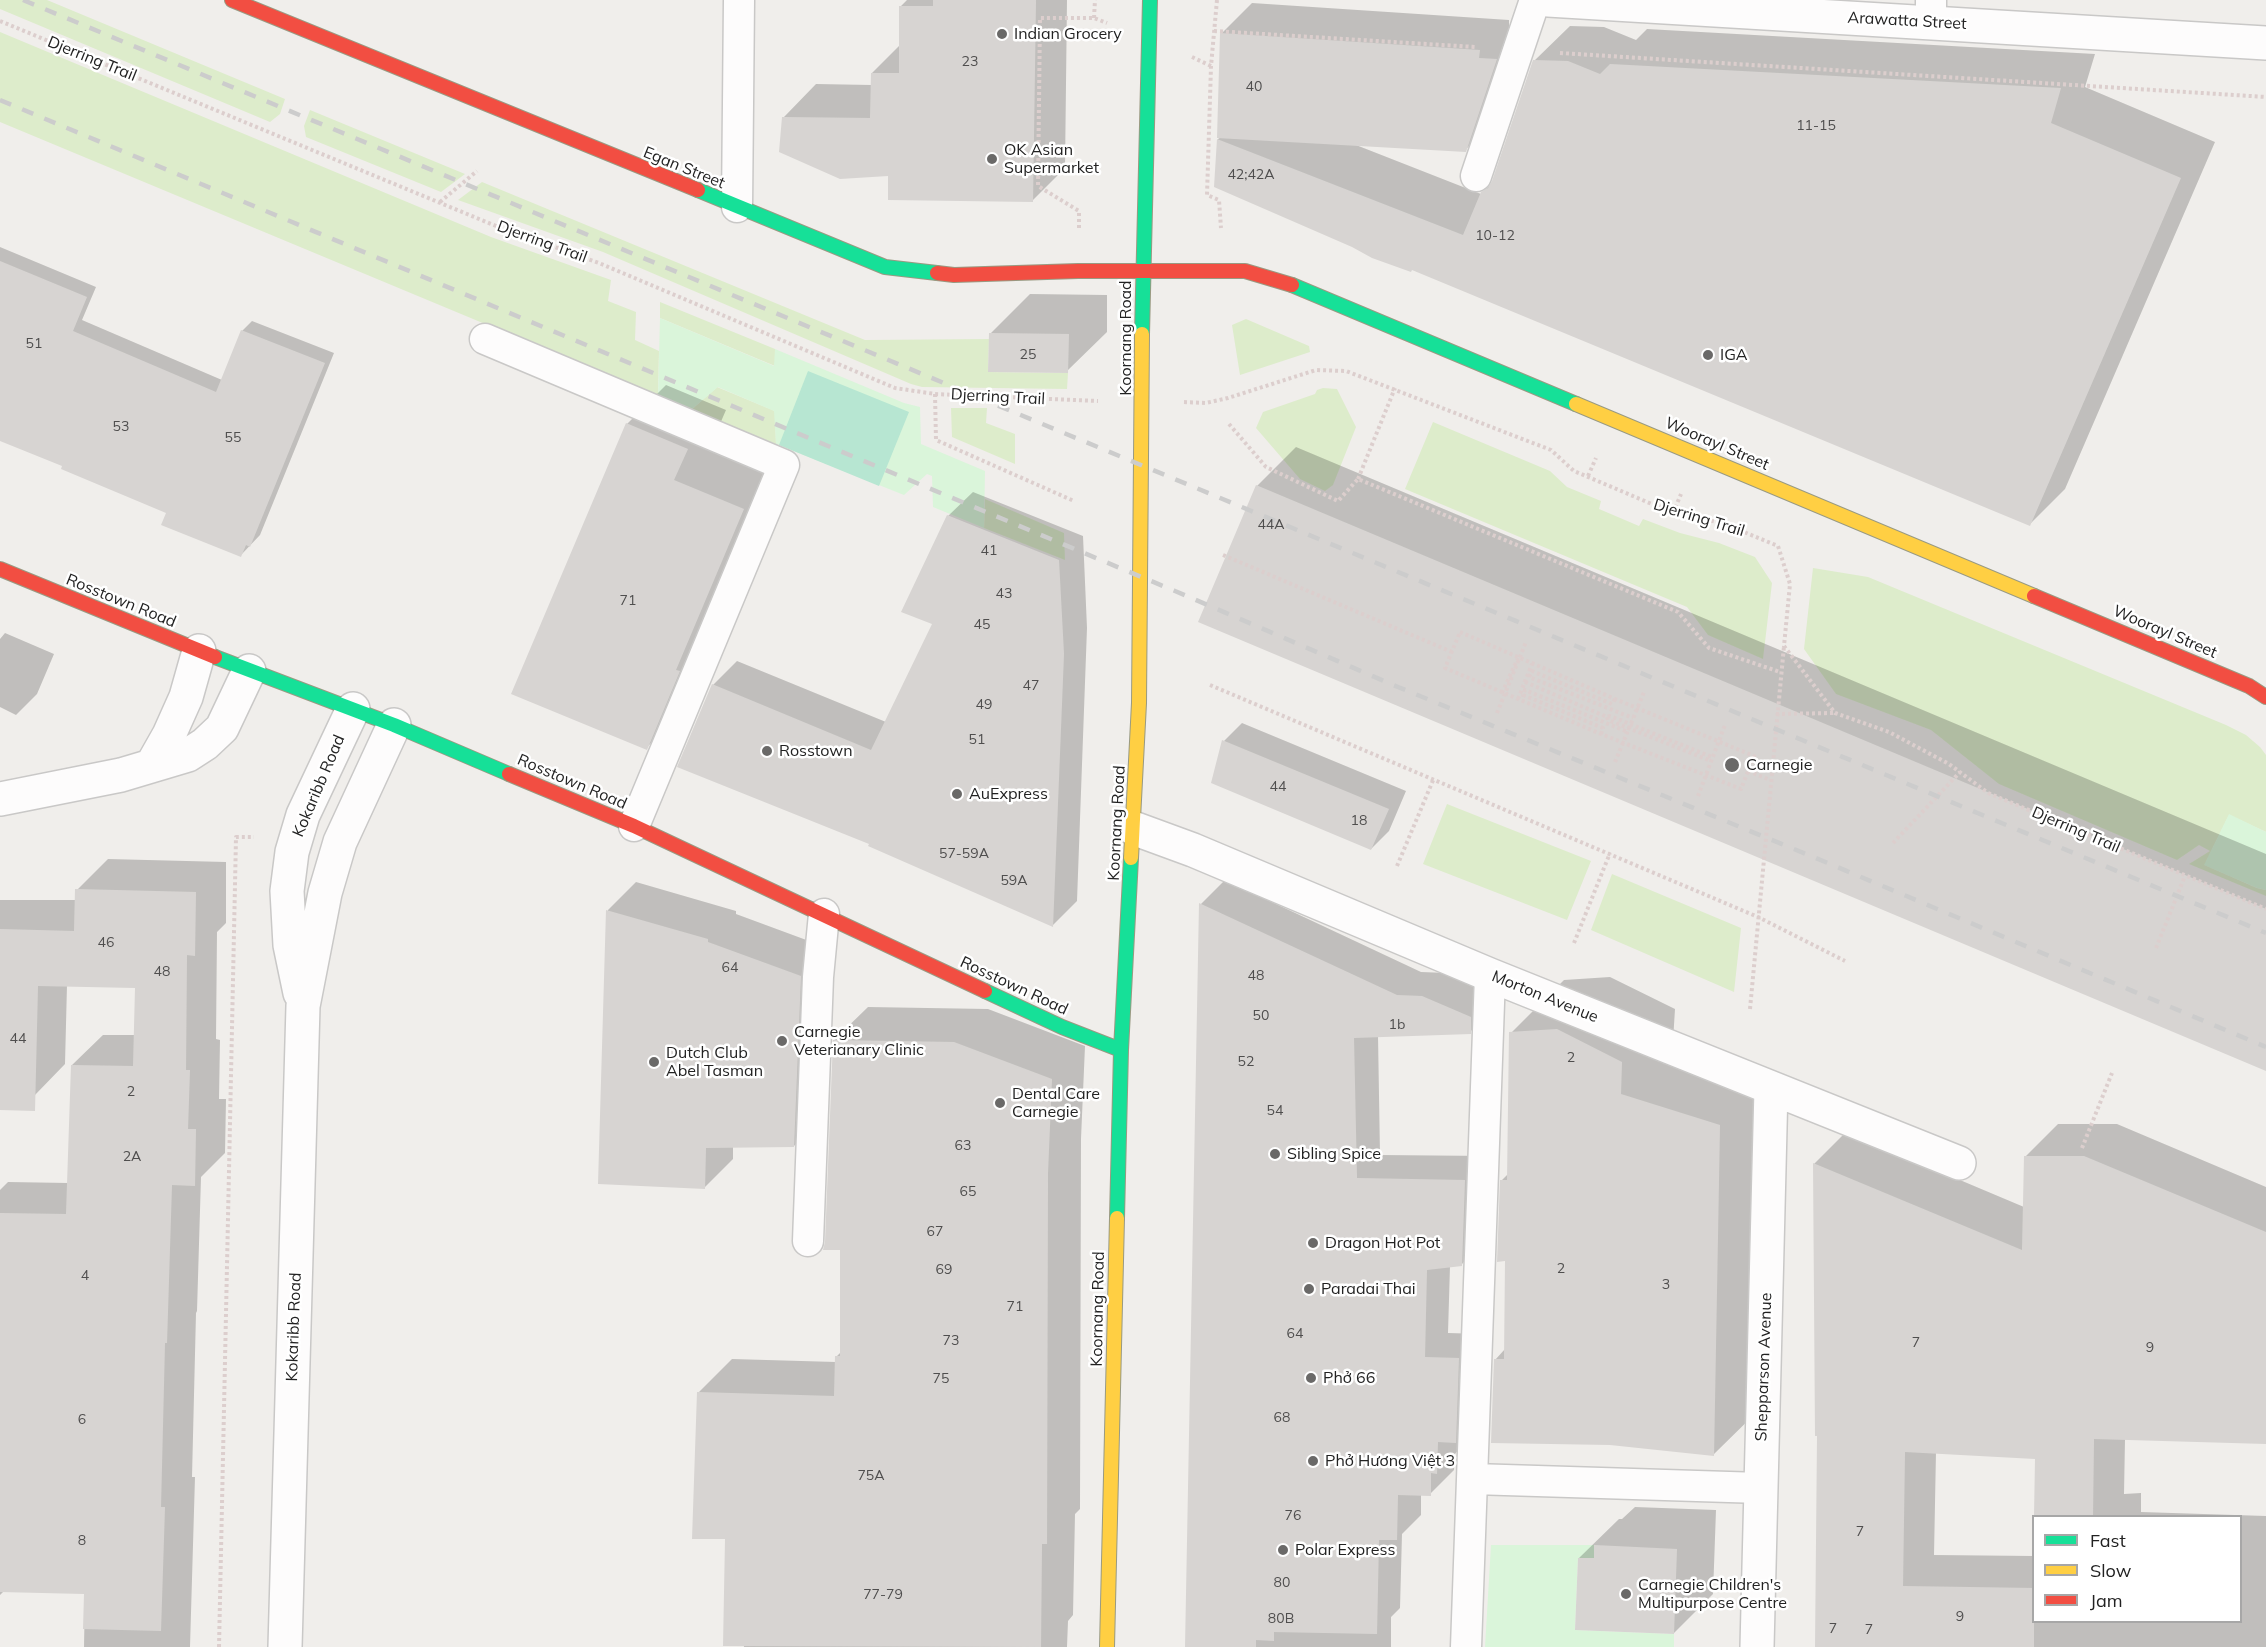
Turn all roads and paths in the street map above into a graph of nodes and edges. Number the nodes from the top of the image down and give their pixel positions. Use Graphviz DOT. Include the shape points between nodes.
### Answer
graph roads {
  1 [pos="232,0"];
  2 [pos="739,0"];
  3 [pos="1095,0"];
  4 [pos="1150,0"];
  5 [pos="1217,0"];
  6 [pos="1535,0"];
  7 [pos="1548,0"];
  8 [pos="1931,11"];
  9 [pos="0,21"];
  10 [pos="1214,31"];
  11 [pos="2266,43"];
  12 [pos="1518,50"];
  13 [pos="2266,97"];
  14 [pos="477,171"];
  15 [pos="1476,176"];
  16 [pos="440,202"];
  17 [pos="737,207"];
  18 [pos="1079,232"];
  19 [pos="1222,233"];
  20 [pos="1143,270"];
  21 [pos="485,339"];
  22 [pos="1395,388"];
  23 [pos="935,394"];
  24 [pos="1098,401"];
  25 [pos="1206,403"];
  26 [pos="1229,424"];
  27 [pos="1358,479"];
  28 [pos="1074,501"];
  29 [pos="1223,555"];
  30 [pos="0,569"];
  31 [pos="1526,642"];
  32 [pos="1784,645"];
  33 [pos="199,651"];
  34 [pos="1452,652"];
  35 [pos="1518,658"];
  36 [pos="1532,664"];
  37 [pos="249,671"];
  38 [pos="1780,672"];
  39 [pos="1510,676"];
  40 [pos="1525,682"];
  41 [pos="1210,685"];
  42 [pos="1644,692"];
  43 [pos="1502,693"];
  44 [pos="2266,697"];
  45 [pos="1615,699"];
  46 [pos="1518,700"];
  47 [pos="353,709"];
  48 [pos="1497,713"];
  49 [pos="1835,713"];
  50 [pos="1776,714"];
  51 [pos="1633,718"];
  52 [pos="394,724"];
  53 [pos="1725,725"];
  54 [pos="1628,732"];
  55 [pos="1601,734"];
  56 [pos="1712,759"];
  57 [pos="1615,762"];
  58 [pos="152,765"];
  59 [pos="1748,771"];
  60 [pos="1960,772"];
  61 [pos="1434,778"];
  62 [pos="1770,780"];
  63 [pos="1698,796"];
  64 [pos="0,799"];
  65 [pos="634,826"];
  66 [pos="1133,828"];
  67 [pos="296,838"];
  68 [pos="1893,843"];
  69 [pos="1610,853"];
  70 [pos="1397,866"];
  71 [pos="2185,876"];
  72 [pos="2266,909"];
  73 [pos="824,914"];
  74 [pos="1758,917"];
  75 [pos="1574,943"];
  76 [pos="2156,948"];
  77 [pos="1845,961"];
  78 [pos="1490,975"];
  79 [pos="303,1006"];
  80 [pos="1750,1009"];
  81 [pos="1120,1050"];
  82 [pos="2112,1073"];
  83 [pos="1771,1088"];
  84 [pos="2082,1148"];
  85 [pos="1959,1163"];
  86 [pos="808,1241"];
  87 [pos="1473,1479"];
  88 [pos="1761,1488"];
  89 [pos="219,1647"];
  90 [pos="285,1647"];
  91 [pos="1107,1647"];
  92 [pos="1466,1647"];
  93 [pos="1757,1647"];
  1 -- 17 [label="street, Egan Street"];
  2 -- 17 [label="lane"];
  3 -- 18 [label="path" via="1095,18 1040,18 1038,186 1079,211"];
  4 -- 20 [label="street, Koornang Road"];
  5 -- 10 [label="path"];
  6 -- 12 [label="lane"];
  7 -- 8 [label="street, Arawatta Street"];
  8 -- 11 [label="street, Arawatta Street"];
  9 -- 16 [label="path, Djerring Trail"];
  10 -- 12 [label="path"];
  10 -- 19 [label="path" via="1207,195 1220,200"];
  12 -- 13 [label="path"];
  12 -- 15 [label="lane"];
  14 -- 16 [label="path"];
  16 -- 23 [label="path, Djerring Trail" via="599,263 895,388"];
  17 -- 20 [label="street, Egan Street" via="885,267 954,274"];
  20 -- 44 [label="street, Woorayl Street" via="1245,271 1284,282 2238,681"];
  20 -- 66 [label="street, Koornang Road" via="1141,607"];
  21 -- 65 [label="lane" via="784,465"];
  22 -- 25 [label="path, Djerring Trail" via="1346,371 1316,370"];
  22 -- 27 [label="path"];
  22 -- 32 [label="path, Djerring Trail" via="1551,450 1574,471 1673,513 1722,523 1778,546 1790,584"];
  23 -- 24 [label="path, Djerring Trail"];
  23 -- 28 [label="path" via="936,440"];
  26 -- 27 [label="path" via="1266,467 1338,501"];
  27 -- 38 [label="path" via="1678,612 1709,648"];
  29 -- 34 [label="path"];
  30 -- 33 [label="street, Rosstown Road"];
  31 -- 39 [label="path, bridge"];
  32 -- 38 [label="path"];
  32 -- 49 [label="path"];
  33 -- 37 [label="street, Rosstown Road"];
  33 -- 58 [label="street" via="186,697"];
  34 -- 35 [label="path" via="1460,632"];
  34 -- 43 [label="path" via="1445,668"];
  35 -- 36 [label="path"];
  35 -- 39 [label="path"];
  36 -- 40 [label="path"];
  36 -- 45 [label="path"];
  37 -- 47 [label="street, Rosstown Road"];
  37 -- 58 [label="street" via="222,728 188,755"];
  38 -- 50 [label="path"];
  39 -- 43 [label="path"];
  39 -- 48 [label="path, bridge"];
  40 -- 46 [label="path"];
  40 -- 56 [label="path"];
  41 -- 61 [label="path"];
  42 -- 51 [label="path, bridge"];
  43 -- 46 [label="path"];
  45 -- 51 [label="path" via="1612,705 1532,672 1529,677"];
  45 -- 59 [label="path" via="1754,756"];
  46 -- 55 [label="path"];
  47 -- 52 [label="street, Rosstown Road"];
  47 -- 67 [label="street, Kokaribb Road"];
  49 -- 50 [label="path"];
  49 -- 60 [label="path, Djerring Trail" via="1888,732"];
  50 -- 62 [label="path"];
  51 -- 54 [label="path, bridge"];
  52 -- 65 [label="street, Rosstown Road"];
  52 -- 79 [label="street, Kokaribb Road" via="340,842 325,893"];
  53 -- 56 [label="path, bridge"];
  54 -- 55 [label="path" via="1525,690 1523,695 1604,728"];
  54 -- 57 [label="path, bridge"];
  55 -- 59 [label="path" via="1741,789"];
  56 -- 63 [label="path, bridge"];
  58 -- 64 [label="street" via="122,775"];
  59 -- 62 [label="path"];
  60 -- 68 [label="path"];
  60 -- 71 [label="path, Djerring Trail" via="1988,793"];
  61 -- 69 [label="path"];
  61 -- 70 [label="path"];
  62 -- 74 [label="path"];
  65 -- 73 [label="street, Rosstown Road"];
  66 -- 78 [label="street, Morton Avenue"];
  66 -- 81 [label="street, Koornang Road"];
  67 -- 79 [label="street, Kokaribb Road" via="287,891 290,945"];
  67 -- 89 [label="path" via="236,837"];
  69 -- 74 [label="path"];
  69 -- 75 [label="path"];
  71 -- 72 [label="path, Djerring Trail"];
  71 -- 76 [label="path"];
  73 -- 81 [label="street, Rosstown Road" via="1062,1027"];
  73 -- 86 [label="lane"];
  74 -- 77 [label="path"];
  74 -- 80 [label="path"];
  78 -- 83 [label="street, Morton Avenue"];
  78 -- 87 [label="lane"];
  79 -- 90 [label="street, Kokaribb Road"];
  81 -- 91 [label="street, Koornang Road"];
  82 -- 84 [label="path"];
  83 -- 85 [label="street, Morton Avenue"];
  83 -- 88 [label="street, Shepparson Avenue"];
  87 -- 88 [label="lane"];
  87 -- 92 [label="lane"];
  88 -- 93 [label="street, Shepparson Avenue"];
}
